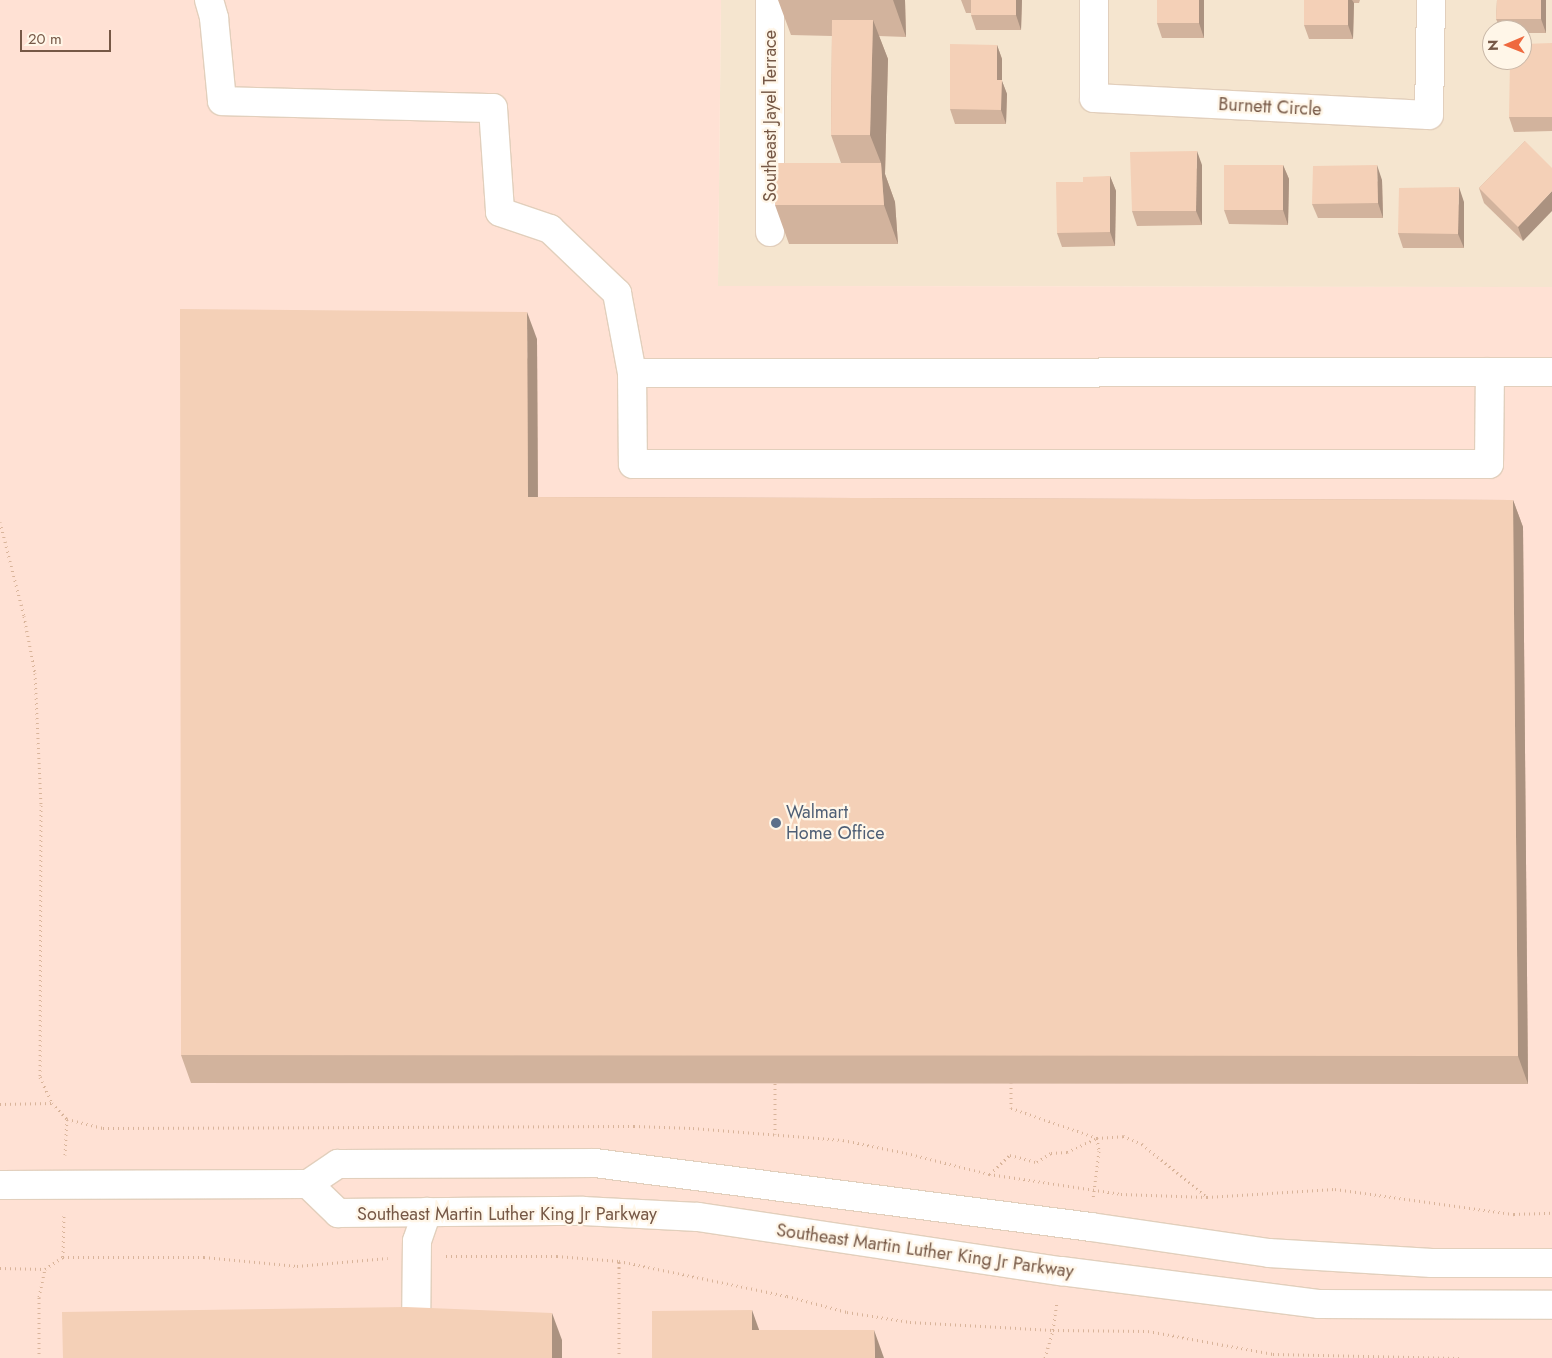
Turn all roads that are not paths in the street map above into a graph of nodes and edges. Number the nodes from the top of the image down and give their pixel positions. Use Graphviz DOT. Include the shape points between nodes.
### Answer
graph roads {
  1 [pos="209,0"];
  2 [pos="770,0"];
  3 [pos="1094,0"];
  4 [pos="1430,0"];
  5 [pos="770,232"];
  6 [pos="1490,372"];
  7 [pos="1552,372"];
  8 [pos="632,373"];
  9 [pos="308,1184"];
  10 [pos="0,1185"];
  11 [pos="427,1212"];
  12 [pos="1552,1263"];
  13 [pos="1552,1305"];
  14 [pos="416,1334"];
  1 -- 8 [label="street" via="214,18 222,101 493,108 500,212 550,229 617,293"];
  2 -- 5 [label="street, Southeast Jayel Terrace"];
  3 -- 4 [label="street, Burnett Circle" via="1094,98 1429,115"];
  6 -- 7 [label="street"];
  6 -- 8 [label="street"];
  6 -- 8 [label="street" via="1489,464 632,464"];
  9 -- 10 [label="street"];
  9 -- 11 [label="street, Southeast Martin Luther King Jr Parkway" via="338,1213"];
  9 -- 12 [label="street" via="338,1164 595,1163 1269,1253 1432,1263"];
  11 -- 13 [label="street, Southeast Martin Luther King Jr Parkway" via="584,1211 698,1217 1061,1271 1318,1304"];
  11 -- 14 [label="street" via="417,1240"];
}
